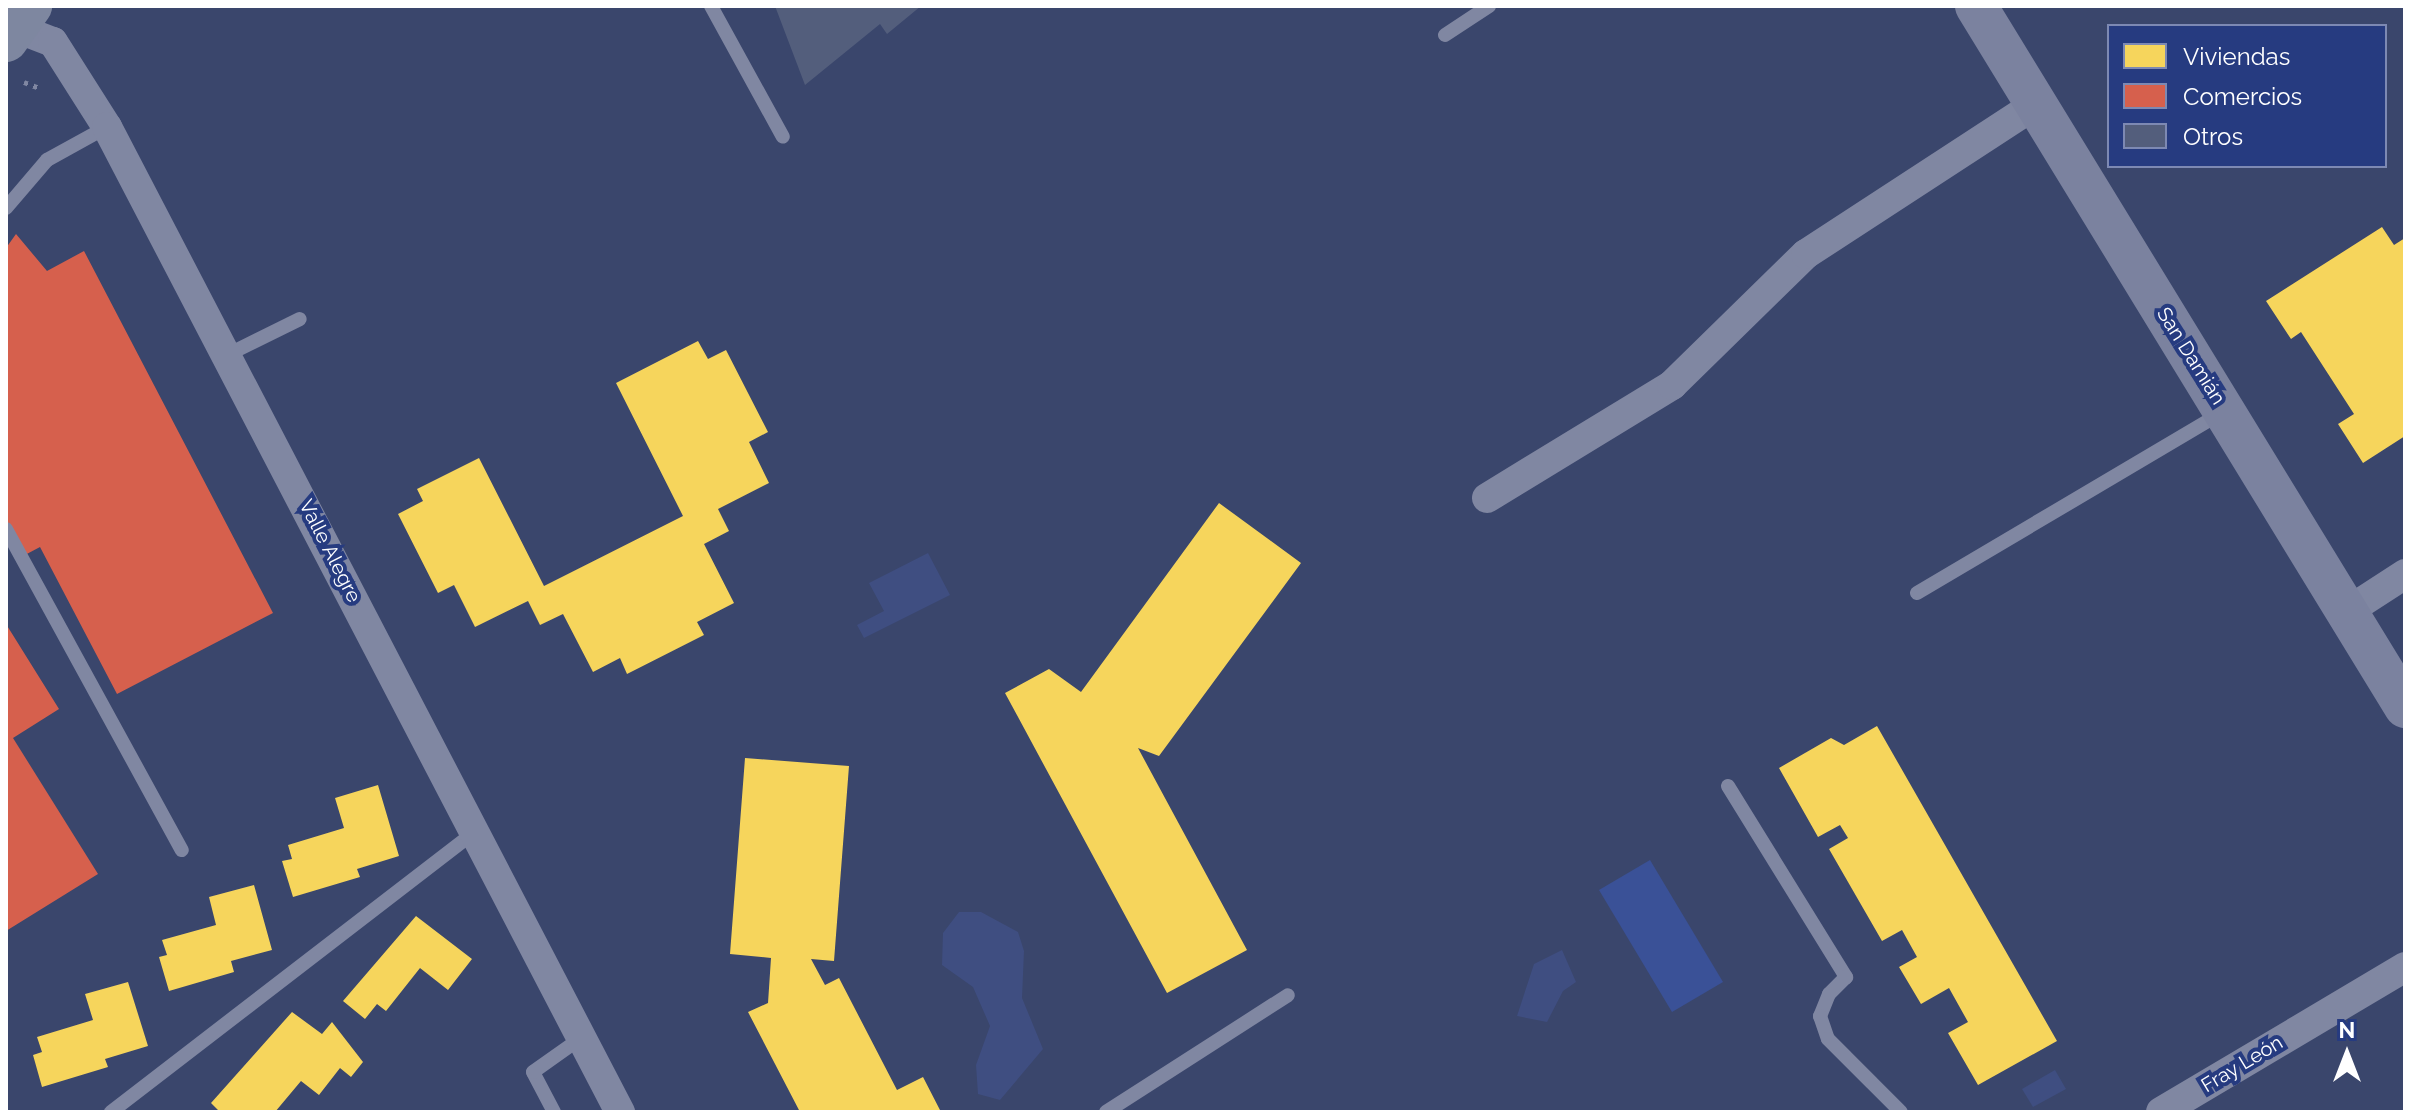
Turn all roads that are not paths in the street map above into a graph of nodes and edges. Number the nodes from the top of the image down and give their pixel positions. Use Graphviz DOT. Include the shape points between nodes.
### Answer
graph roads {
  1 [pos="711,6"];
  2 [pos="1489,6"];
  3 [pos="1976,6"];
  4 [pos="15,24"];
  5 [pos="1445,35"];
  6 [pos="2036,104"];
  7 [pos="107,127"];
  8 [pos="783,137"];
  9 [pos="6,208"];
  10 [pos="300,319"];
  11 [pos="227,355"];
  12 [pos="2224,411"];
  13 [pos="1487,498"];
  14 [pos="6,529"];
  15 [pos="2405,574"];
  16 [pos="1917,593"];
  17 [pos="2348,611"];
  18 [pos="2405,707"];
  19 [pos="1728,786"];
  20 [pos="475,832"];
  21 [pos="182,850"];
  22 [pos="2405,967"];
  23 [pos="1288,995"];
  24 [pos="581,1038"];
  25 [pos="111,1112"];
  26 [pos="554,1112"];
  27 [pos="620,1112"];
  28 [pos="1106,1112"];
  29 [pos="1901,1112"];
  30 [pos="2161,1112"];
  1 -- 8 [label="lane"];
  2 -- 5 [label="lane"];
  3 -- 6 [label="main road, San Damián"];
  4 -- 7 [label="street, Valle Alegre" via="53,42"];
  6 -- 12 [label="main road, San Damián"];
  6 -- 13 [label="street" via="1806,254 1672,385"];
  7 -- 9 [label="lane" via="47,160"];
  7 -- 11 [label="street, Valle Alegre"];
  10 -- 11 [label="lane"];
  11 -- 20 [label="street, Valle Alegre"];
  12 -- 16 [label="lane"];
  12 -- 17 [label="main road, San Damián"];
  14 -- 21 [label="lane"];
  15 -- 17 [label="street"];
  17 -- 18 [label="main road, San Damián"];
  19 -- 29 [label="lane" via="1846,977 1829,994 1820,1016 1828,1039"];
  20 -- 24 [label="street, Valle Alegre"];
  20 -- 25 [label="lane"];
  22 -- 30 [label="street, Fray León"];
  23 -- 28 [label="lane"];
  24 -- 26 [label="lane" via="533,1072"];
  24 -- 27 [label="street, Valle Alegre"];
}
